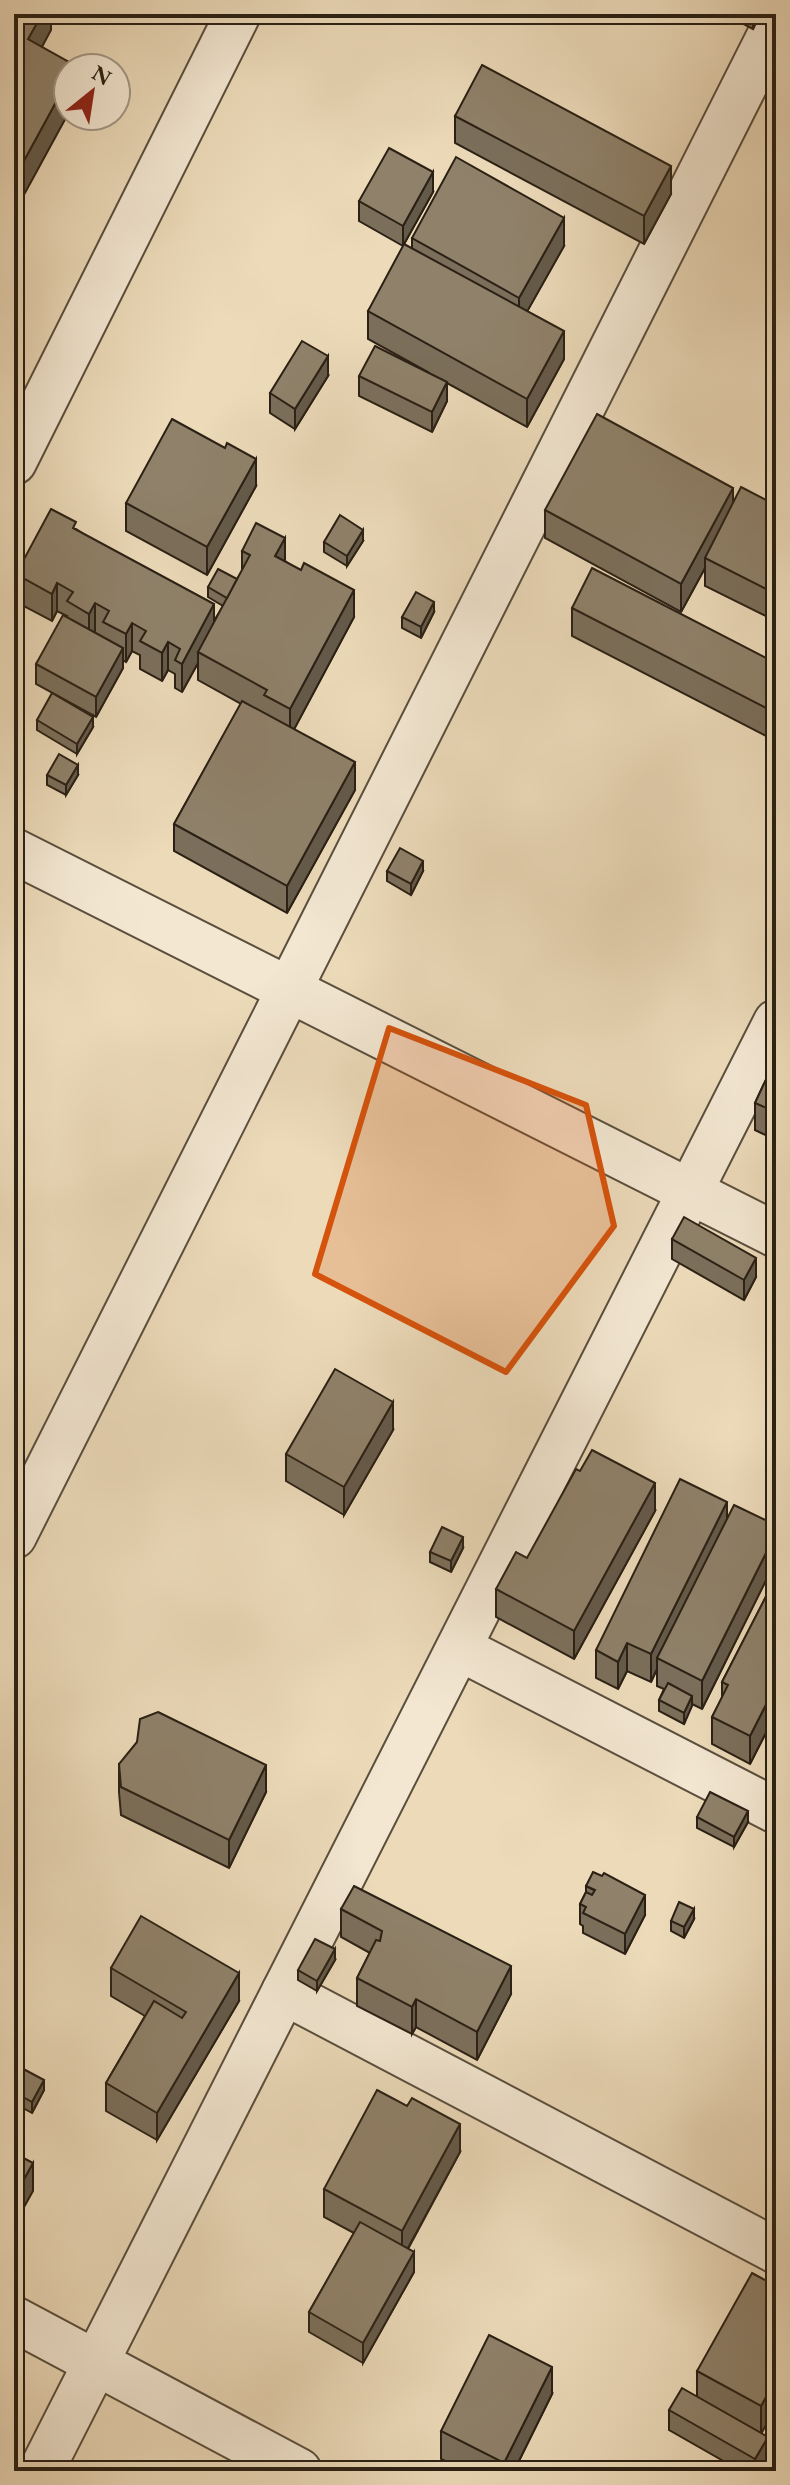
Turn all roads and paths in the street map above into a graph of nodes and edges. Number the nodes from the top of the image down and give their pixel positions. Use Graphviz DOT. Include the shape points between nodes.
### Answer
graph roads {
  1 [pos="238,14"];
  2 [pos="770,51"];
  3 [pos="14,462"];
  4 [pos="14,851"];
  5 [pos="289,989"];
  6 [pos="776,1022"];
  7 [pos="690,1192"];
  8 [pos="776,1235"];
  9 [pos="14,1536"];
  10 [pos="459,1648"];
  11 [pos="776,1811"];
  12 [pos="284,1992"];
  13 [pos="776,2251"];
  14 [pos="14,2319"];
  15 [pos="97,2362"];
  16 [pos="41,2471"];
  17 [pos="299,2471"];
  1 -- 3 [label="street"];
  2 -- 5 [label="street"];
  4 -- 5 [label="street"];
  5 -- 7 [label="street"];
  5 -- 9 [label="street"];
  6 -- 7 [label="street"];
  7 -- 8 [label="street"];
  7 -- 10 [label="street"];
  10 -- 11 [label="street"];
  10 -- 12 [label="street"];
  12 -- 13 [label="street"];
  12 -- 15 [label="street"];
  14 -- 15 [label="street"];
  15 -- 16 [label="street"];
  15 -- 17 [label="street"];
}
